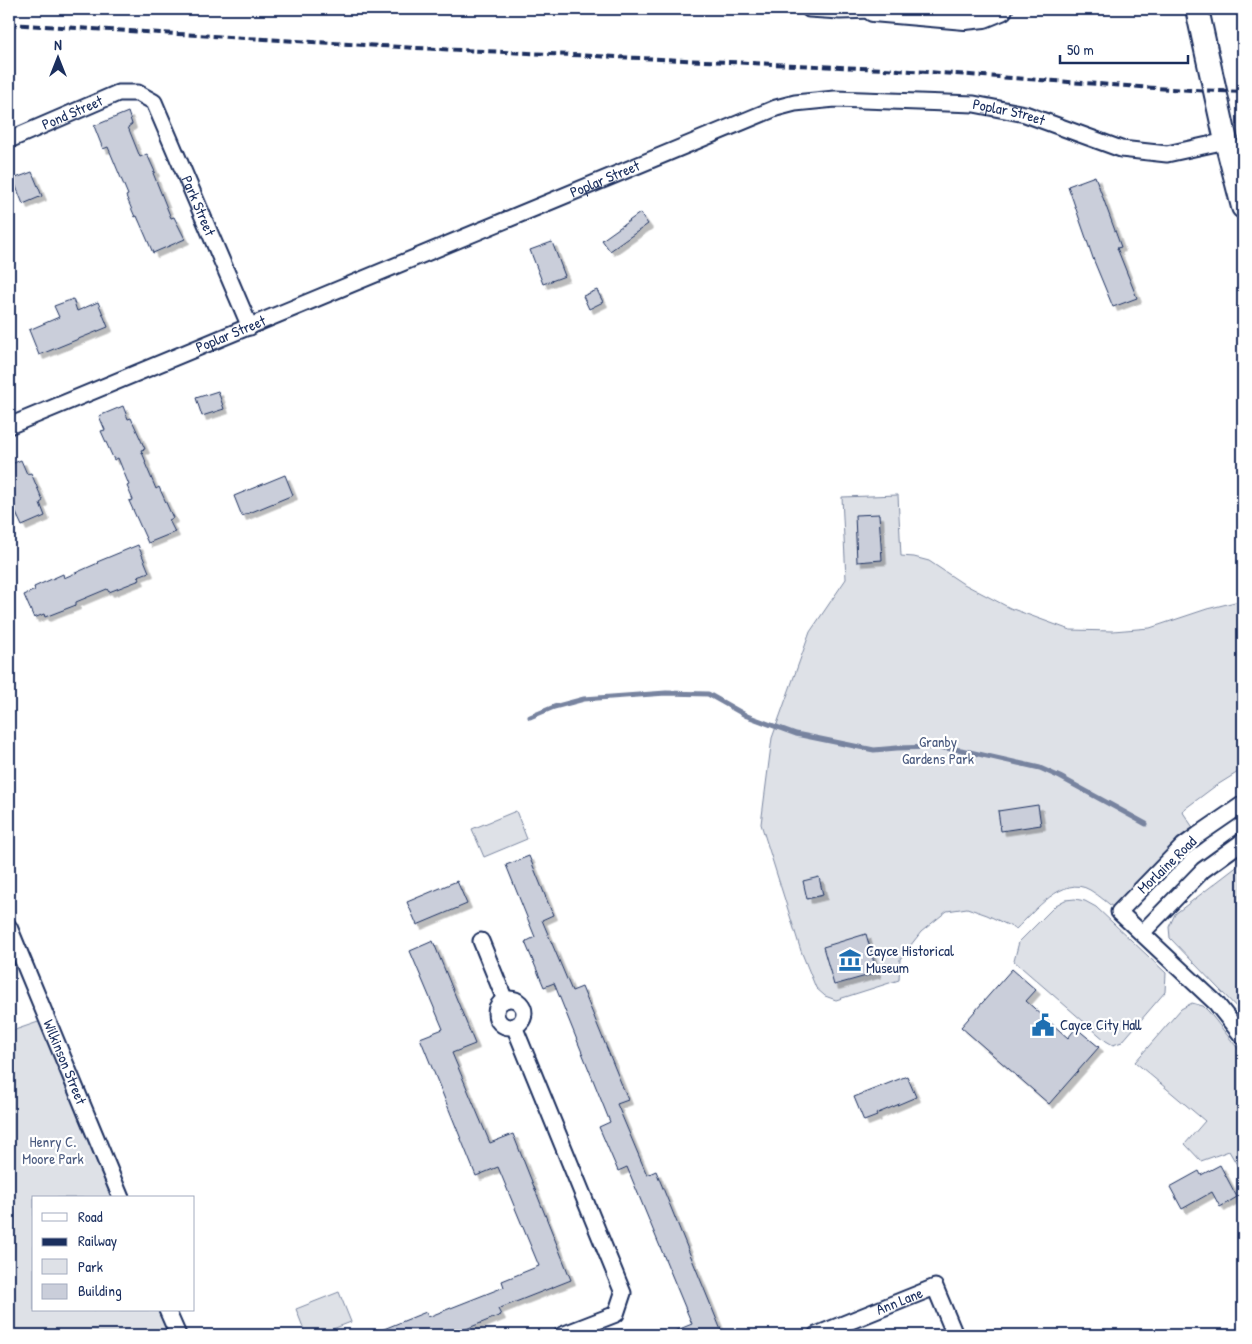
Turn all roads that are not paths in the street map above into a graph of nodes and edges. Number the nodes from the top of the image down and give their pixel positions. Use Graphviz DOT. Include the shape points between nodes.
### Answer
graph roads {
  1 [pos="809,9"];
  2 [pos="1001,9"];
  3 [pos="1197,9"];
  4 [pos="874,10"];
  5 [pos="138,93"];
  6 [pos="9,140"];
  7 [pos="1226,141"];
  8 [pos="1243,207"];
  9 [pos="250,327"];
  10 [pos="9,426"];
  11 [pos="1243,804"];
  12 [pos="1243,841"];
  13 [pos="9,927"];
  14 [pos="1142,933"];
  15 [pos="481,941"];
  16 [pos="505,1000"];
  17 [pos="514,1026"];
  18 [pos="1243,1037"];
  19 [pos="119,1196"];
  20 [pos="168,1312"];
  21 [pos="178,1335"];
  22 [pos="562,1335"];
  23 [pos="816,1335"];
  24 [pos="955,1335"];
  1 -- 4 [label="street"];
  2 -- 4 [label="main road" via="984,16 965,18"];
  3 -- 7 [label="main road"];
  5 -- 6 [label="street, Pond Street" via="118,93"];
  5 -- 9 [label="street, Park Street" via="154,102"];
  7 -- 8 [label="main road"];
  7 -- 9 [label="street, Poplar Street" via="1167,154 1122,149 1025,114 974,104 835,99 794,103"];
  9 -- 10 [label="street, Poplar Street"];
  11 -- 14 [label="street, Morlaine Road" via="1184,846 1119,912"];
  12 -- 14 [label="street, Morlaine Road" via="1203,870"];
  13 -- 19 [label="street, Wilkinson Street"];
  14 -- 18 [label="street, Morlaine Road" via="1216,1003"];
  15 -- 16 [label="street"];
  16 -- 17 [label="street" via="496,1010 498,1019 504,1026"];
  16 -- 17 [label="street" via="519,1001 524,1009 522,1020"];
  17 -- 22 [label="street" via="624,1293 616,1314"];
  20 -- 21 [label="street"];
  23 -- 24 [label="street, Ann Lane" via="935,1287"];
}
